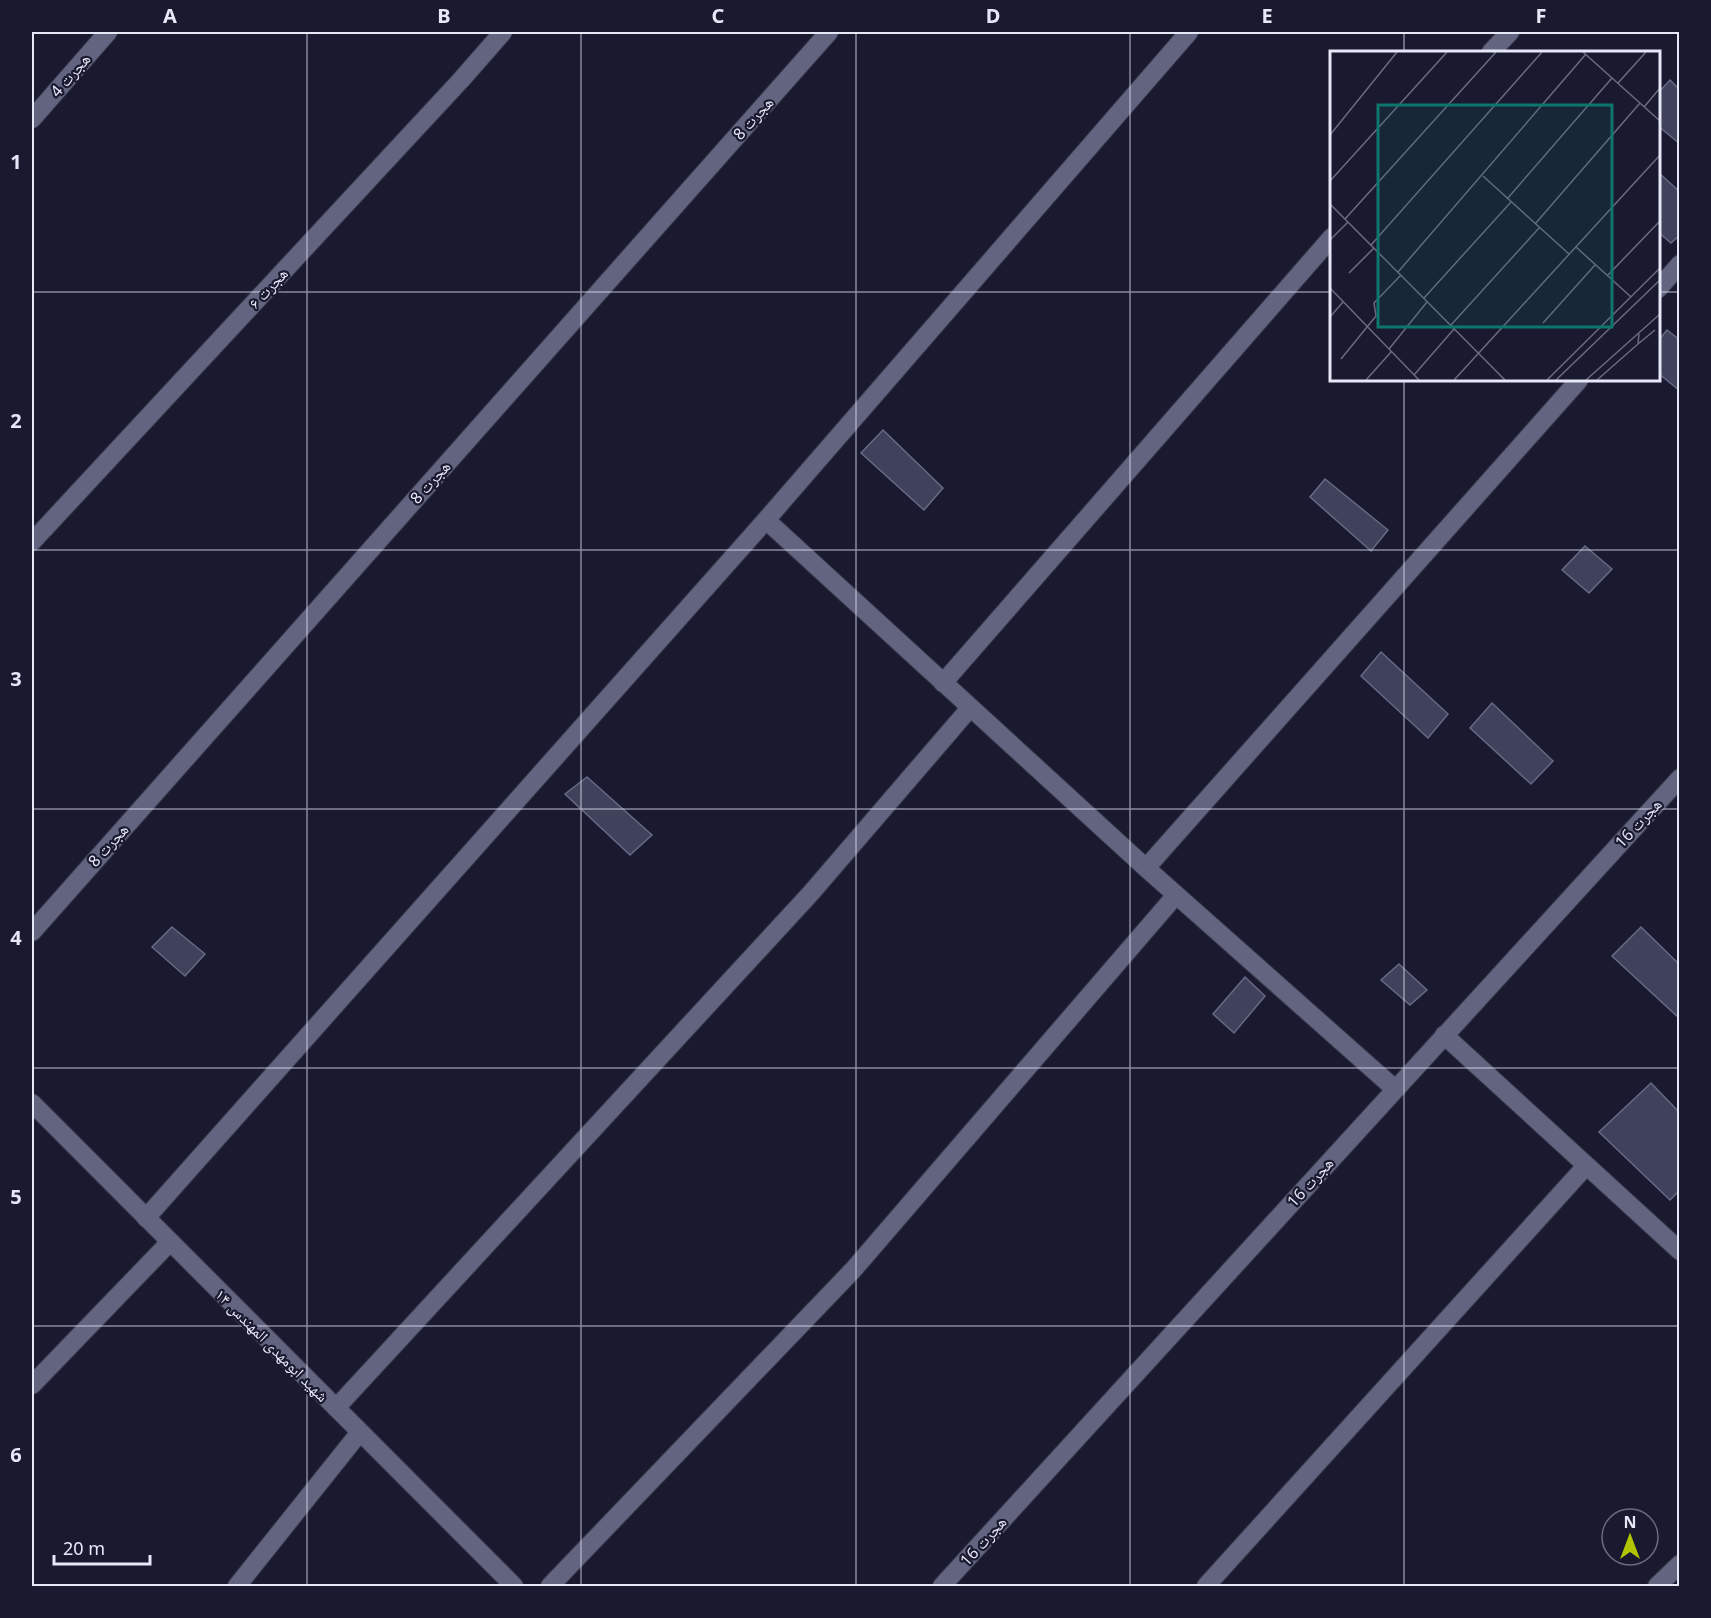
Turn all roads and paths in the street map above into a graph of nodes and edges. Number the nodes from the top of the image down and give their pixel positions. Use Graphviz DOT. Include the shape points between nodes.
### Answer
graph roads {
  1 [pos="108,32"];
  2 [pos="503,32"];
  3 [pos="829,32"];
  4 [pos="1189,32"];
  5 [pos="1510,32"];
  6 [pos="1492,51"];
  7 [pos="32,119"];
  8 [pos="1330,239"];
  9 [pos="1680,264"];
  10 [pos="1660,288"];
  11 [pos="1578,381"];
  12 [pos="766,520"];
  13 [pos="32,542"];
  14 [pos="943,683"];
  15 [pos="970,708"];
  16 [pos="1680,778"];
  17 [pos="1146,868"];
  18 [pos="1176,895"];
  19 [pos="32,932"];
  20 [pos="1444,1035"];
  21 [pos="1395,1089"];
  22 [pos="32,1103"];
  23 [pos="1586,1166"];
  24 [pos="146,1218"];
  25 [pos="170,1242"];
  26 [pos="1676,1242"];
  27 [pos="32,1385"];
  28 [pos="336,1408"];
  29 [pos="360,1432"];
  30 [pos="1680,1564"];
  31 [pos="237,1587"];
  32 [pos="514,1587"];
  33 [pos="550,1587"];
  34 [pos="942,1587"];
  35 [pos="1206,1587"];
  36 [pos="1657,1587"];
  1 -- 7 [label="street, هجرت 4"];
  2 -- 13 [label="street, هجرت ۶"];
  3 -- 19 [label="street, هجرت 8"];
  4 -- 12 [label="street"];
  5 -- 6 [label="street"];
  8 -- 14 [label="street"];
  9 -- 10 [label="street"];
  11 -- 17 [label="street"];
  12 -- 14 [label="street"];
  12 -- 24 [label="street"];
  14 -- 15 [label="street"];
  15 -- 17 [label="street"];
  15 -- 28 [label="street" via="811,893"];
  16 -- 20 [label="street, هجرت 16"];
  17 -- 18 [label="street"];
  18 -- 21 [label="street"];
  18 -- 33 [label="street" via="853,1270"];
  20 -- 21 [label="street, هجرت 16"];
  20 -- 23 [label="street"];
  21 -- 34 [label="street, هجرت 16"];
  22 -- 24 [label="street, شهید ابومهدی المهندس ۱۴"];
  23 -- 26 [label="street"];
  23 -- 35 [label="street"];
  24 -- 25 [label="street, شهید ابومهدی المهندس ۱۴"];
  25 -- 27 [label="street"];
  25 -- 28 [label="street, شهید ابومهدی المهندس ۱۴"];
  28 -- 29 [label="street, شهید ابومهدی المهندس ۱۴"];
  29 -- 31 [label="street"];
  29 -- 32 [label="street, شهید ابومهدی المهندس ۱۴"];
  30 -- 36 [label="street"];
}
